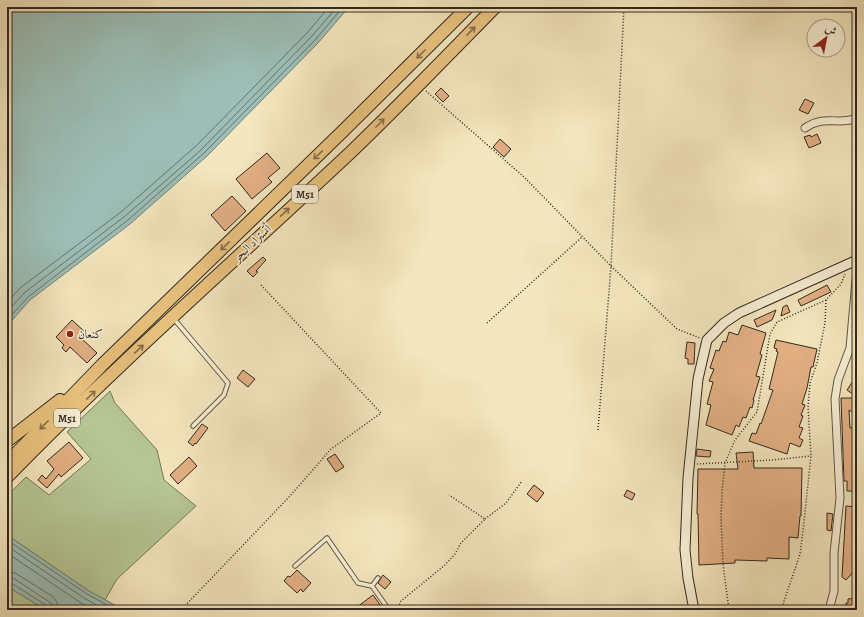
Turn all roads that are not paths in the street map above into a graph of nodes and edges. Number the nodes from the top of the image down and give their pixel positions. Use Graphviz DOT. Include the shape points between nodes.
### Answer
graph roads {
  1 [pos="468,7"];
  2 [pos="495,7"];
  3 [pos="857,118"];
  4 [pos="352,122"];
  5 [pos="805,128"];
  6 [pos="339,135"];
  7 [pos="365,138"];
  8 [pos="352,151"];
  9 [pos="857,260"];
  10 [pos="857,269"];
  11 [pos="172,318"];
  12 [pos="102,365"];
  13 [pos="110,375"];
  14 [pos="90,377"];
  15 [pos="193,426"];
  16 [pos="9,440"];
  17 [pos="15,460"];
  18 [pos="7,477"];
  19 [pos="295,566"];
  20 [pos="378,578"];
  21 [pos="372,586"];
  22 [pos="389,610"];
  23 [pos="694,610"];
  24 [pos="829,610"];
  1 -- 4 [label="highway, أتستراد البحر / M51, one-way"];
  7 -- 2 [label="highway, أتستراد البحر / M51, one-way"];
  3 -- 5 [label="street" via="843,121 822,120"];
  4 -- 6 [label="highway, أتستراد البحر / M51"];
  4 -- 7 [label="highway" via="355,130"];
  6 -- 8 [label="highway" via="348,142"];
  6 -- 12 [label="highway, أتستراد البحر / M51, one-way"];
  7 -- 8 [label="highway, أتستراد البحر / M51"];
  11 -- 8 [label="highway, أتستراد البحر / M51, one-way"];
  9 -- 23 [label="main road" via="739,313 724,323 707,340 698,379 688,478 685,550"];
  10 -- 24 [label="street" via="850,348 838,380 835,399 840,498 834,553 834,591"];
  13 -- 11 [label="highway, أتستراد البحر / M51, one-way"];
  11 -- 15 [label="lane" via="228,383 224,395"];
  12 -- 13 [label="highway"];
  12 -- 14 [label="highway, أتستراد البحر / M51"];
  17 -- 13 [label="highway, أتستراد البحر / M51, one-way"];
  14 -- 16 [label="highway, M51"];
  14 -- 17 [label="highway, one-way"];
  17 -- 18 [label="highway, أتستراد البحر"];
  19 -- 21 [label="lane" via="327,538 358,583"];
  20 -- 21 [label="lane"];
  21 -- 22 [label="lane"];
}
